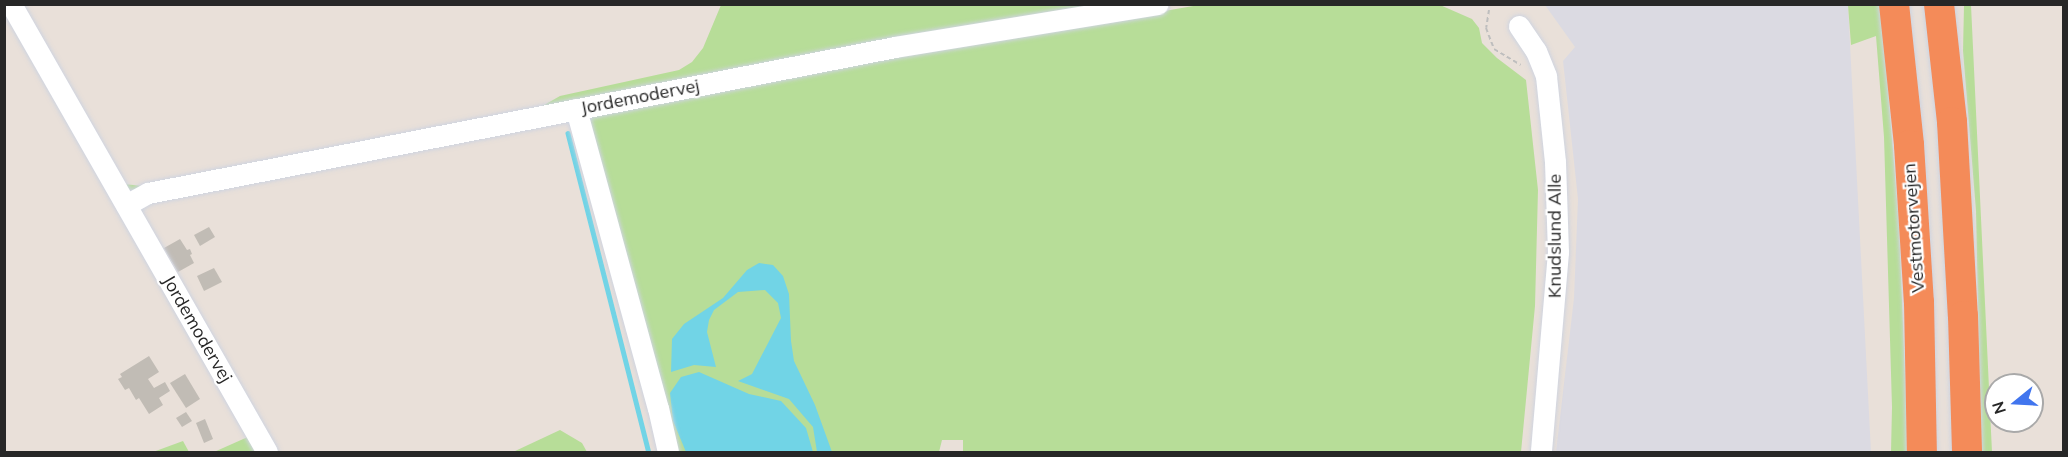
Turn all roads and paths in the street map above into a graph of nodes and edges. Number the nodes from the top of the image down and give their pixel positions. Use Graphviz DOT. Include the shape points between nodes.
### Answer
graph roads {
  1 [pos="11,4"];
  2 [pos="1158,4"];
  3 [pos="1894,4"];
  4 [pos="1939,4"];
  5 [pos="1959,4"];
  6 [pos="1489,10"];
  7 [pos="1519,26"];
  8 [pos="1527,70"];
  9 [pos="576,109"];
  10 [pos="126,205"];
  11 [pos="1964,316"];
  12 [pos="267,453"];
  13 [pos="668,453"];
  14 [pos="1541,453"];
  15 [pos="1922,453"];
  16 [pos="1967,453"];
  1 -- 10 [label="street, Jordemodervej"];
  2 -- 9 [label="street, Jordemodervej" via="895,47"];
  3 -- 15 [label="highway, Vestmotorvejen" via="1910,156 1919,302"];
  4 -- 11 [label="highway" via="1952,122"];
  5 -- 11 [label="highway" via="1959,66 1972,241"];
  6 -- 8 [label="path" via="1486,28 1494,49"];
  7 -- 14 [label="street, Knudslund Alle" via="1536,51 1546,76 1555,162 1558,252"];
  9 -- 10 [label="street, Jordemodervej" via="148,193"];
  9 -- 13 [label="street"];
  10 -- 12 [label="street, Jordemodervej"];
  11 -- 16 [label="highway"];
}
